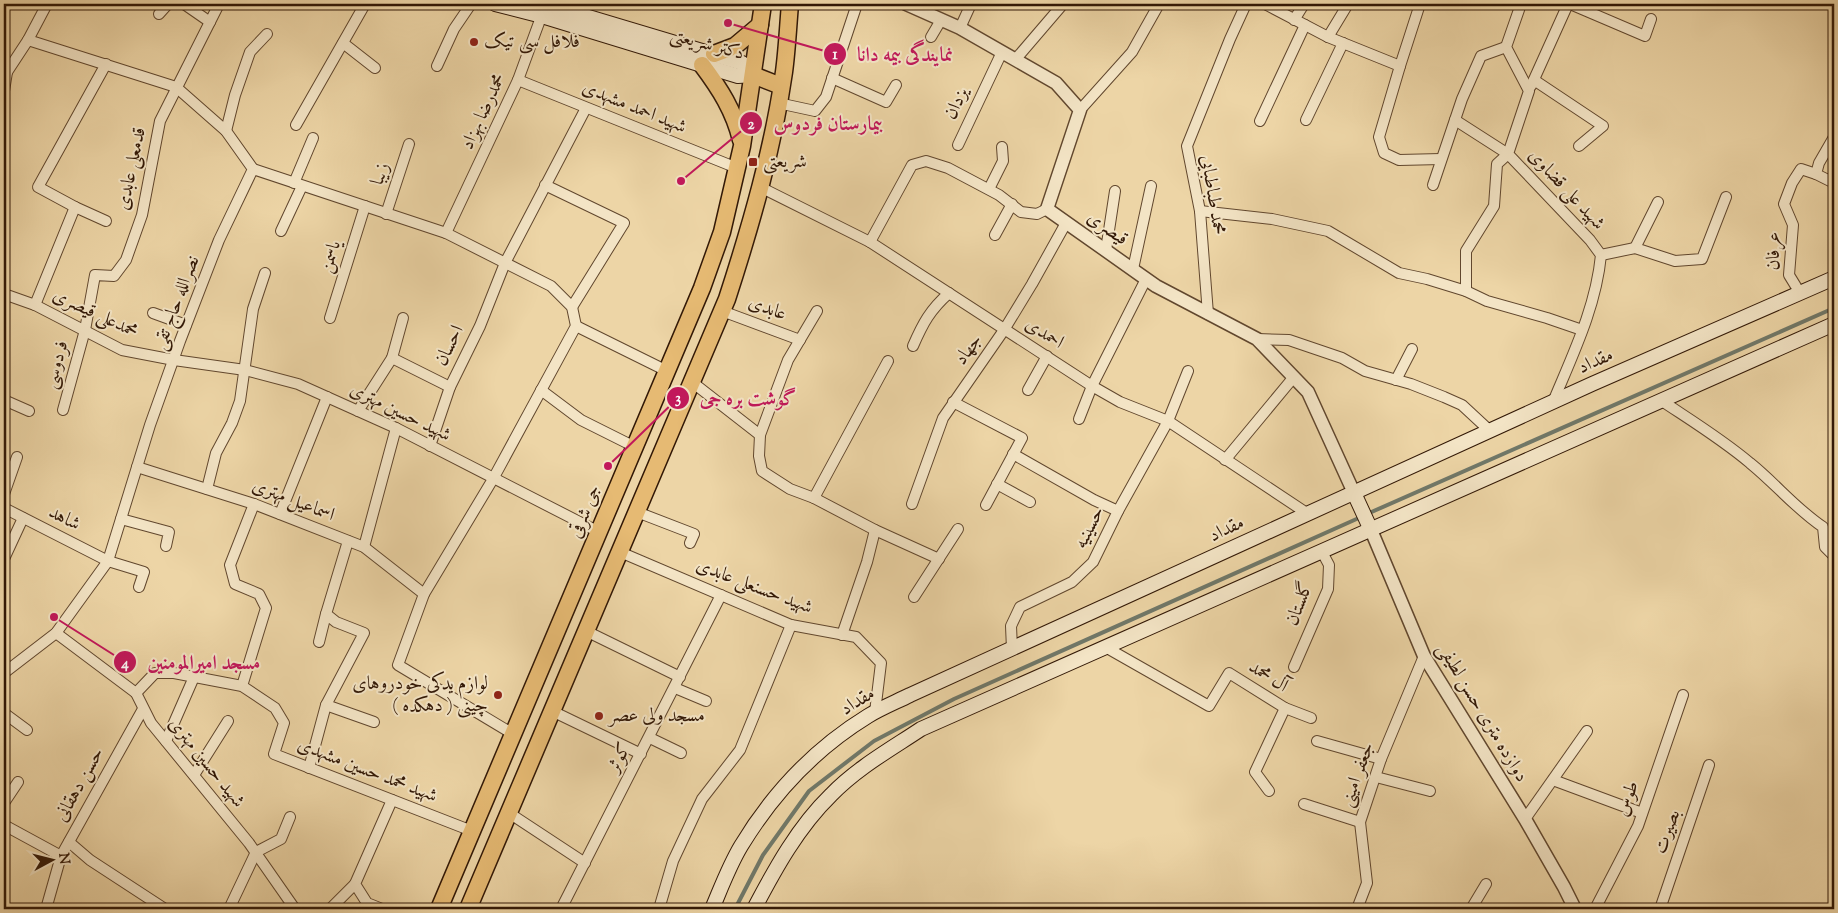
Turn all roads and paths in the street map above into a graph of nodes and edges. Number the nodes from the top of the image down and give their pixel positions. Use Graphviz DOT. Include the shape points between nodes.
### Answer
graph roads {
  1 [pos="47,4"];
  2 [pos="168,4"];
  3 [pos="184,4"];
  4 [pos="219,4"];
  5 [pos="365,4"];
  6 [pos="471,4"];
  7 [pos="496,4"];
  8 [pos="763,4"];
  9 [pos="790,4"];
  10 [pos="857,4"];
  11 [pos="971,4"];
  12 [pos="1063,4"];
  13 [pos="1159,4"];
  14 [pos="1246,4"];
  15 [pos="1265,4"];
  16 [pos="1304,4"];
  17 [pos="1348,4"];
  18 [pos="1420,4"];
  19 [pos="1521,4"];
  20 [pos="1569,4"];
  21 [pos="912,5"];
  22 [pos="545,7"];
  23 [pos="159,14"];
  24 [pos="1651,19"];
  25 [pos="941,20"];
  26 [pos="1294,20"];
  27 [pos="210,22"];
  28 [pos="760,25"];
  29 [pos="1305,25"];
  30 [pos="960,28"];
  31 [pos="266,34"];
  32 [pos="931,36"];
  33 [pos="1328,37"];
  34 [pos="28,40"];
  35 [pos="343,42"];
  36 [pos="1343,43"];
  37 [pos="1506,47"];
  38 [pos="1002,52"];
  39 [pos="708,59"];
  40 [pos="1015,60"];
  41 [pos="106,64"];
  42 [pos="437,66"];
  43 [pos="1400,66"];
  44 [pos="375,68"];
  45 [pos="5,71"];
  46 [pos="753,75"];
  47 [pos="832,78"];
  48 [pos="518,80"];
  49 [pos="1534,80"];
  50 [pos="896,85"];
  51 [pos="782,86"];
  52 [pos="176,87"];
  53 [pos="4,91"];
  54 [pos="1529,91"];
  55 [pos="778,102"];
  56 [pos="586,108"];
  57 [pos="1080,110"];
  58 [pos="1306,120"];
  59 [pos="1455,120"];
  60 [pos="1260,121"];
  61 [pos="296,125"];
  62 [pos="226,131"];
  63 [pos="1834,137"];
  64 [pos="313,138"];
  65 [pos="409,144"];
  66 [pos="958,144"];
  67 [pos="742,146"];
  68 [pos="1579,146"];
  69 [pos="1002,147"];
  70 [pos="1508,154"];
  71 [pos="1441,159"];
  72 [pos="737,168"];
  73 [pos="253,169"];
  74 [pos="1816,174"];
  75 [pos="1834,183"];
  76 [pos="298,184"];
  77 [pos="545,185"];
  78 [pos="1433,185"];
  79 [pos="1150,186"];
  80 [pos="760,187"];
  81 [pos="989,189"];
  82 [pos="1115,191"];
  83 [pos="1726,197"];
  84 [pos="1658,202"];
  85 [pos="1012,204"];
  86 [pos="365,206"];
  87 [pos="75,207"];
  88 [pos="1047,209"];
  89 [pos="1200,211"];
  90 [pos="386,214"];
  91 [pos="106,221"];
  92 [pos="1066,223"];
  93 [pos="281,232"];
  94 [pos="446,233"];
  95 [pos="995,235"];
  96 [pos="870,242"];
  97 [pos="1635,248"];
  98 [pos="1106,250"];
  99 [pos="1601,255"];
  100 [pos="505,263"];
  101 [pos="1133,269"];
  102 [pos="265,273"];
  103 [pos="1834,278"];
  104 [pos="1146,279"];
  105 [pos="1466,291"];
  106 [pos="949,293"];
  107 [pos="1800,293"];
  108 [pos="4,294"];
  109 [pos="35,305"];
  110 [pos="572,307"];
  111 [pos="722,311"];
  112 [pos="818,311"];
  113 [pos="152,313"];
  114 [pos="1208,314"];
  115 [pos="330,318"];
  116 [pos="403,318"];
  117 [pos="186,325"];
  118 [pos="576,326"];
  119 [pos="1831,328"];
  120 [pos="85,330"];
  121 [pos="1004,330"];
  122 [pos="1582,330"];
  123 [pos="1257,339"];
  124 [pos="800,340"];
  125 [pos="913,346"];
  126 [pos="1412,349"];
  127 [pos="1047,356"];
  128 [pos="392,358"];
  129 [pos="174,360"];
  130 [pos="888,361"];
  131 [pos="245,370"];
  132 [pos="667,371"];
  133 [pos="1188,371"];
  134 [pos="1293,378"];
  135 [pos="1396,380"];
  136 [pos="692,382"];
  137 [pos="1092,386"];
  138 [pos="450,387"];
  139 [pos="541,390"];
  140 [pos="1028,390"];
  141 [pos="327,397"];
  142 [pos="4,400"];
  143 [pos="1662,400"];
  144 [pos="953,402"];
  145 [pos="1553,402"];
  146 [pos="63,410"];
  147 [pos="30,411"];
  148 [pos="358,411"];
  149 [pos="1078,419"];
  150 [pos="1168,421"];
  151 [pos="396,428"];
  152 [pos="1490,431"];
  153 [pos="760,435"];
  154 [pos="430,446"];
  155 [pos="635,447"];
  156 [pos="1013,454"];
  157 [pos="16,457"];
  158 [pos="1225,460"];
  159 [pos="137,468"];
  160 [pos="493,478"];
  161 [pos="997,484"];
  162 [pos="207,489"];
  163 [pos="1354,493"];
  164 [pos="4,494"];
  165 [pos="814,498"];
  166 [pos="1030,502"];
  167 [pos="254,504"];
  168 [pos="912,504"];
  169 [pos="986,504"];
  170 [pos="4,508"];
  171 [pos="1118,511"];
  172 [pos="637,512"];
  173 [pos="280,514"];
  174 [pos="1308,514"];
  175 [pos="23,518"];
  176 [pos="121,519"];
  177 [pos="958,529"];
  178 [pos="875,530"];
  179 [pos="1371,530"];
  180 [pos="598,532"];
  181 [pos="348,541"];
  182 [pos="690,543"];
  183 [pos="166,546"];
  184 [pos="364,547"];
  185 [pos="620,552"];
  186 [pos="1322,552"];
  187 [pos="1834,556"];
  188 [pos="4,559"];
  189 [pos="939,559"];
  190 [pos="108,560"];
  191 [pos="139,587"];
  192 [pos="424,594"];
  193 [pos="722,595"];
  194 [pos="914,597"];
  195 [pos="326,614"];
  196 [pos="790,625"];
  197 [pos="586,631"];
  198 [pos="56,633"];
  199 [pos="842,635"];
  200 [pos="319,642"];
  201 [pos="1107,648"];
  202 [pos="1012,649"];
  203 [pos="1424,656"];
  204 [pos="1294,667"];
  205 [pos="4,673"];
  206 [pos="194,677"];
  207 [pos="680,677"];
  208 [pos="242,686"];
  209 [pos="675,688"];
  210 [pos="136,693"];
  211 [pos="1683,695"];
  212 [pos="706,701"];
  213 [pos="326,705"];
  214 [pos="1285,708"];
  215 [pos="143,709"];
  216 [pos="552,711"];
  217 [pos="875,712"];
  218 [pos="4,713"];
  219 [pos="1311,718"];
  220 [pos="228,721"];
  221 [pos="374,722"];
  222 [pos="27,730"];
  223 [pos="1587,730"];
  224 [pos="513,734"];
  225 [pos="650,738"];
  226 [pos="166,741"];
  227 [pos="1318,741"];
  228 [pos="681,753"];
  229 [pos="642,754"];
  230 [pos="1382,759"];
  231 [pos="1709,765"];
  232 [pos="309,768"];
  233 [pos="194,775"];
  234 [pos="1376,777"];
  235 [pos="1553,780"];
  236 [pos="18,782"];
  237 [pos="1269,791"];
  238 [pos="1430,791"];
  239 [pos="392,800"];
  240 [pos="4,803"];
  241 [pos="1304,804"];
  242 [pos="509,813"];
  243 [pos="1642,813"];
  244 [pos="290,817"];
  245 [pos="1525,819"];
  246 [pos="1360,822"];
  247 [pos="4,825"];
  248 [pos="472,831"];
  249 [pos="69,842"];
  250 [pos="256,852"];
  251 [pos="60,856"];
  252 [pos="585,863"];
  253 [pos="356,884"];
  254 [pos="1486,884"];
  255 [pos="46,909"];
  256 [pos="165,909"];
  257 [pos="229,909"];
  258 [pos="295,909"];
  259 [pos="330,909"];
  260 [pos="382,909"];
  261 [pos="439,909"];
  262 [pos="468,909"];
  263 [pos="561,909"];
  264 [pos="659,909"];
  265 [pos="712,909"];
  266 [pos="754,909"];
  267 [pos="1357,909"];
  268 [pos="1471,909"];
  269 [pos="1575,909"];
  270 [pos="1595,909"];
  271 [pos="1660,909"];
  1 -- 34 [label="street"];
  2 -- 23 [label="street"];
  3 -- 27 [label="street"];
  4 -- 27 [label="street, قدمعلی عابدی"];
  5 -- 35 [label="street"];
  6 -- 42 [label="street" via="454,29"];
  7 -- 22 [label="main road, دکتر شریعتی"];
  8 -- 28 [label="main road, جی شرقی"];
  9 -- 51 [label="main road"];
  10 -- 47 [label="street"];
  11 -- 30 [label="street"];
  12 -- 40 [label="street"];
  13 -- 57 [label="street" via="1132,52"];
  14 -- 89 [label="street, محمد طباطبایی" via="1186,146"];
  15 -- 26 [label="street"];
  16 -- 26 [label="street"];
  17 -- 33 [label="street"];
  18 -- 43 [label="street"];
  19 -- 37 [label="street"];
  20 -- 24 [label="street" via="1645,36"];
  20 -- 49 [label="street, شهید علی قضاوی"];
  21 -- 25 [label="street"];
  22 -- 39 [label="main road, دکتر شریعتی"];
  22 -- 48 [label="street, محمدرضا بهزاد"];
  25 -- 30 [label="street"];
  25 -- 32 [label="street"];
  26 -- 29 [label="street"];
  27 -- 52 [label="street, قدمعلی عابدی"];
  28 -- 39 [label="main road" via="735,46"];
  28 -- 46 [label="main road, جی شرقی"];
  29 -- 33 [label="street"];
  29 -- 60 [label="street"];
  30 -- 38 [label="street"];
  31 -- 62 [label="street" via="250,52"];
  33 -- 36 [label="street"];
  34 -- 41 [label="street"];
  34 -- 45 [label="street"];
  35 -- 44 [label="street"];
  35 -- 61 [label="street"];
  36 -- 43 [label="street"];
  36 -- 58 [label="street"];
  37 -- 54 [label="street"];
  37 -- 59 [label="street" via="1481,56"];
  38 -- 40 [label="street"];
  38 -- 66 [label="street, یزدان"];
  39 -- 46 [label="main road, دکتر شریعتی" via="742,63"];
  39 -- 67 [label="main road" via="737,122"];
  40 -- 57 [label="street" via="1056,83"];
  41 -- 52 [label="street"];
  41 -- 87 [label="street" via="38,187"];
  43 -- 71 [label="street" via="1380,137 1384,153 1399,160"];
  45 -- 53 [label="street"];
  46 -- 51 [label="main road"];
  46 -- 67 [label="main road, جی شرقی"];
  47 -- 50 [label="street" via="886,102"];
  47 -- 55 [label="street" via="826,97 815,111"];
  48 -- 56 [label="street, شهید احمد مشهدی"];
  48 -- 94 [label="street, محمدرضا بهزاد"];
  49 -- 54 [label="street, شهید علی قضاوی"];
  49 -- 68 [label="street" via="1603,126"];
  51 -- 55 [label="main road"];
  52 -- 62 [label="street"];
  52 -- 120 [label="street, قدمعلی عابدی" via="160,121 142,215 126,260 114,276 95,275"];
  54 -- 70 [label="street, شهید علی قضاوی"];
  55 -- 80 [label="main road"];
  56 -- 72 [label="street, شهید احمد مشهدی"];
  56 -- 77 [label="street, احسان"];
  57 -- 88 [label="street"];
  59 -- 70 [label="street"];
  59 -- 71 [label="street"];
  62 -- 73 [label="street"];
  63 -- 74 [label="street"];
  64 -- 76 [label="street"];
  65 -- 90 [label="street, زیبا"];
  67 -- 72 [label="main road, جی شرقی"];
  69 -- 81 [label="street" via="1003,161"];
  70 -- 99 [label="street, شهید علی قضاوی"];
  70 -- 105 [label="street" via="1497,164 1494,206 1466,251"];
  71 -- 78 [label="street"];
  72 -- 132 [label="main road, جی شرقی" via="722,232"];
  73 -- 76 [label="street"];
  73 -- 117 [label="street, نصرالله حاج تقی" via="219,240"];
  74 -- 75 [label="street"];
  74 -- 107 [label="street, عرفان" via="1801,169 1784,204 1793,225 1789,274"];
  76 -- 86 [label="street"];
  76 -- 93 [label="street"];
  77 -- 100 [label="street, احسان"];
  77 -- 110 [label="street" via="624,223"];
  79 -- 101 [label="street"];
  80 -- 96 [label="street, احمدی"];
  80 -- 111 [label="main road"];
  81 -- 85 [label="street"];
  81 -- 96 [label="street" via="948,168 926,161 912,165"];
  82 -- 98 [label="street"];
  83 -- 97 [label="street" via="1702,259 1675,261"];
  84 -- 97 [label="street"];
  85 -- 88 [label="street" via="1021,212 1037,214"];
  85 -- 95 [label="street"];
  86 -- 90 [label="street"];
  86 -- 115 [label="street, یاسمن"];
  87 -- 91 [label="street"];
  87 -- 109 [label="street"];
  88 -- 92 [label="street, قیصری"];
  89 -- 105 [label="street" via="1263,218 1328,231 1399,273"];
  89 -- 114 [label="street, محمد طباطبایی"];
  90 -- 94 [label="street"];
  92 -- 98 [label="street, قیصری"];
  92 -- 121 [label="street, جهاد"];
  94 -- 100 [label="street"];
  96 -- 106 [label="street, احمدی"];
  97 -- 99 [label="street"];
  98 -- 101 [label="street, قیصری"];
  99 -- 122 [label="street, شهید علی قضاوی" via="1599,277"];
  100 -- 110 [label="street" via="551,286"];
  100 -- 138 [label="street, احسان" via="480,326"];
  101 -- 104 [label="street, قیصری"];
  102 -- 131 [label="street" via="253,309"];
  103 -- 107 [label="main road, مقداد"];
  104 -- 114 [label="street, قیصری"];
  104 -- 137 [label="street"];
  105 -- 122 [label="street" via="1487,301"];
  106 -- 121 [label="street, احمدی"];
  106 -- 125 [label="street" via="934,306"];
  107 -- 145 [label="main road, مقداد"];
  108 -- 109 [label="street, محمدعلی قیصری"];
  109 -- 120 [label="street, محمدعلی قیصری"];
  110 -- 118 [label="street"];
  111 -- 124 [label="street, عابدی"];
  111 -- 136 [label="main road"];
  112 -- 124 [label="street"];
  113 -- 117 [label="street"];
  114 -- 123 [label="street, قیصری"];
  116 -- 128 [label="street"];
  117 -- 129 [label="street, نصرالله حاج تقی"];
  118 -- 132 [label="street"];
  118 -- 139 [label="street"];
  119 -- 143 [label="main road"];
  120 -- 129 [label="street, محمدعلی قیصری" via="122,350"];
  120 -- 146 [label="street, فردوسی"];
  121 -- 127 [label="street, احمدی"];
  121 -- 144 [label="street, جهاد"];
  122 -- 145 [label="street, شهید علی قضاوی"];
  123 -- 134 [label="street, قیصری"];
  123 -- 135 [label="street" via="1289,340"];
  124 -- 153 [label="street" via="788,360"];
  126 -- 135 [label="street"];
  127 -- 137 [label="street, احمدی"];
  127 -- 140 [label="street"];
  128 -- 138 [label="street"];
  128 -- 148 [label="street"];
  129 -- 131 [label="street, شهید حسین مهتری"];
  129 -- 159 [label="street, نصرالله حاج تقی"];
  130 -- 165 [label="street"];
  131 -- 141 [label="street, شهید حسین مهتری" via="298,384"];
  131 -- 162 [label="street" via="240,401 216,453"];
  132 -- 155 [label="main road, جی شرقی"];
  133 -- 150 [label="street, حسینیه"];
  134 -- 158 [label="street"];
  134 -- 163 [label="street, قیصری" via="1308,392"];
  135 -- 152 [label="street" via="1462,404"];
  136 -- 153 [label="street"];
  136 -- 172 [label="main road"];
  137 -- 149 [label="street"];
  137 -- 150 [label="street, احمدی" via="1120,402"];
  138 -- 154 [label="street, احسان"];
  139 -- 155 [label="street" via="581,420"];
  139 -- 160 [label="street"];
  141 -- 148 [label="street, شهید حسین مهتری"];
  141 -- 173 [label="street"];
  142 -- 147 [label="street"];
  143 -- 179 [label="main road"];
  143 -- 187 [label="street" via="1751,464 1805,515 1823,527 1825,547"];
  144 -- 156 [label="street" via="1022,438"];
  144 -- 168 [label="street, جهاد" via="943,418"];
  145 -- 152 [label="main road, مقداد"];
  148 -- 151 [label="street, شهید حسین مهتری"];
  150 -- 158 [label="street, احمدی"];
  150 -- 171 [label="street, حسینیه"];
  151 -- 154 [label="street, شهید حسین مهتری"];
  151 -- 184 [label="street"];
  152 -- 163 [label="main road, مقداد"];
  153 -- 165 [label="street" via="762,471 790,489"];
  154 -- 160 [label="street, شهید حسین مهتری"];
  155 -- 180 [label="main road, جی شرقی"];
  156 -- 161 [label="street"];
  156 -- 171 [label="street"];
  157 -- 164 [label="street"];
  158 -- 174 [label="street, احمدی"];
  159 -- 162 [label="street, اسماعیل مهتری"];
  159 -- 176 [label="street, نصرالله حاج تقی"];
  160 -- 180 [label="street, شهید حسین مهتری"];
  160 -- 192 [label="street"];
  161 -- 166 [label="street"];
  161 -- 169 [label="street"];
  162 -- 167 [label="street, اسماعیل مهتری"];
  163 -- 174 [label="main road, مقداد"];
  163 -- 179 [label="main road"];
  165 -- 178 [label="street"];
  167 -- 173 [label="street, اسماعیل مهتری"];
  167 -- 208 [label="street" via="230,565 235,584 259,594 266,608"];
  170 -- 175 [label="street, شاهد"];
  171 -- 202 [label="street, حسینیه" via="1093,562 1072,582 1020,606 1011,626"];
  172 -- 182 [label="street" via="694,534"];
  172 -- 185 [label="main road"];
  173 -- 181 [label="street, اسماعیل مهتری"];
  174 -- 202 [label="main road, مقداد"];
  175 -- 188 [label="street"];
  175 -- 190 [label="street, شاهد"];
  176 -- 183 [label="street" via="169,532"];
  176 -- 190 [label="street, نصرالله حاج تقی"];
  177 -- 189 [label="street"];
  178 -- 189 [label="street"];
  178 -- 199 [label="street"];
  179 -- 186 [label="main road"];
  179 -- 203 [label="street, دوازده متری حسن لطیفی"];
  180 -- 224 [label="main road, جی شرقی"];
  181 -- 184 [label="street, اسماعیل مهتری"];
  181 -- 195 [label="street"];
  184 -- 192 [label="street, اسماعیل مهتری"];
  185 -- 193 [label="street, شهید حسنعلی عابدی"];
  185 -- 197 [label="main road"];
  186 -- 201 [label="main road"];
  186 -- 204 [label="street, گلستان" via="1328,565 1328,589"];
  189 -- 194 [label="street"];
  190 -- 191 [label="street, شاهد" via="144,572"];
  190 -- 198 [label="street, نصرالله حاج تقی"];
  192 -- 224 [label="street" via="398,665"];
  193 -- 196 [label="street, شهید حسنعلی عابدی"];
  193 -- 207 [label="street, کوثر"];
  195 -- 200 [label="street"];
  195 -- 213 [label="street" via="336,622 364,633"];
  196 -- 199 [label="street, شهید حسنعلی عابدی"];
  196 -- 264 [label="street" via="740,750 702,799 673,861"];
  197 -- 207 [label="street"];
  197 -- 216 [label="main road"];
  198 -- 205 [label="street, نصرالله حاج تقی"];
  198 -- 210 [label="street, شهید حسین مهتری"];
  199 -- 217 [label="street, شهید حسنعلی عابدی" via="856,637 880,663"];
  201 -- 214 [label="street, آل محمد" via="1209,706 1229,673"];
  201 -- 266 [label="main road" via="922,729 856,773 831,795 803,828 774,871"];
  202 -- 217 [label="main road, مقداد"];
  203 -- 230 [label="street, جعفر امینی"];
  203 -- 245 [label="street, دوازده متری حسن لطیفی"];
  206 -- 208 [label="street, شهید محمد حسین مشهدی"];
  206 -- 210 [label="street, شهید محمد حسین مشهدی" via="155,673"];
  206 -- 226 [label="street"];
  207 -- 209 [label="street, کوثر"];
  208 -- 232 [label="street, شهید محمد حسین مشهدی" via="275,708 284,723 274,754"];
  209 -- 212 [label="street"];
  209 -- 225 [label="street, کوثر"];
  210 -- 215 [label="street, شهید حسین مهتری"];
  211 -- 243 [label="street, طوس"];
  213 -- 221 [label="street"];
  213 -- 232 [label="street"];
  214 -- 219 [label="street"];
  214 -- 237 [label="street, آل محمد" via="1255,772"];
  215 -- 226 [label="street, شهید حسین مهتری"];
  215 -- 249 [label="street, حسن دهقانی"];
  216 -- 229 [label="street"];
  216 -- 242 [label="main road"];
  217 -- 265 [label="main road, مقداد" via="831,742 800,769 769,804 740,848"];
  218 -- 222 [label="street"];
  220 -- 233 [label="street"];
  223 -- 235 [label="street"];
  224 -- 248 [label="main road, جی شرقی"];
  225 -- 228 [label="street"];
  225 -- 229 [label="street, کوثر"];
  226 -- 233 [label="street, شهید حسین مهتری"];
  227 -- 230 [label="street"];
  229 -- 252 [label="street, کوثر"];
  230 -- 234 [label="street, جعفر امینی"];
  231 -- 271 [label="street, بصیرت"];
  232 -- 239 [label="street, شهید محمد حسین مشهدی"];
  233 -- 250 [label="street, شهید حسین مهتری"];
  234 -- 238 [label="street"];
  234 -- 246 [label="street, جعفر امینی"];
  235 -- 243 [label="street"];
  235 -- 245 [label="street"];
  236 -- 240 [label="street"];
  239 -- 248 [label="street, شهید محمد حسین مشهدی"];
  239 -- 253 [label="street"];
  241 -- 246 [label="street"];
  242 -- 252 [label="street"];
  242 -- 262 [label="main road"];
  243 -- 270 [label="street, طوس"];
  244 -- 250 [label="street" via="281,840"];
  245 -- 269 [label="street, دوازده متری حسن لطیفی"];
  246 -- 267 [label="street, جعفر امینی" via="1367,883"];
  247 -- 251 [label="street"];
  248 -- 261 [label="main road, جی شرقی"];
  249 -- 251 [label="street, حسن دهقانی"];
  249 -- 256 [label="street" via="90,860"];
  250 -- 257 [label="street"];
  250 -- 258 [label="street, شهید حسین مهتری"];
  251 -- 255 [label="street, حسن دهقانی"];
  252 -- 263 [label="street, کوثر"];
  253 -- 259 [label="street"];
  253 -- 260 [label="street" via="366,903"];
  254 -- 268 [label="street"];
}
